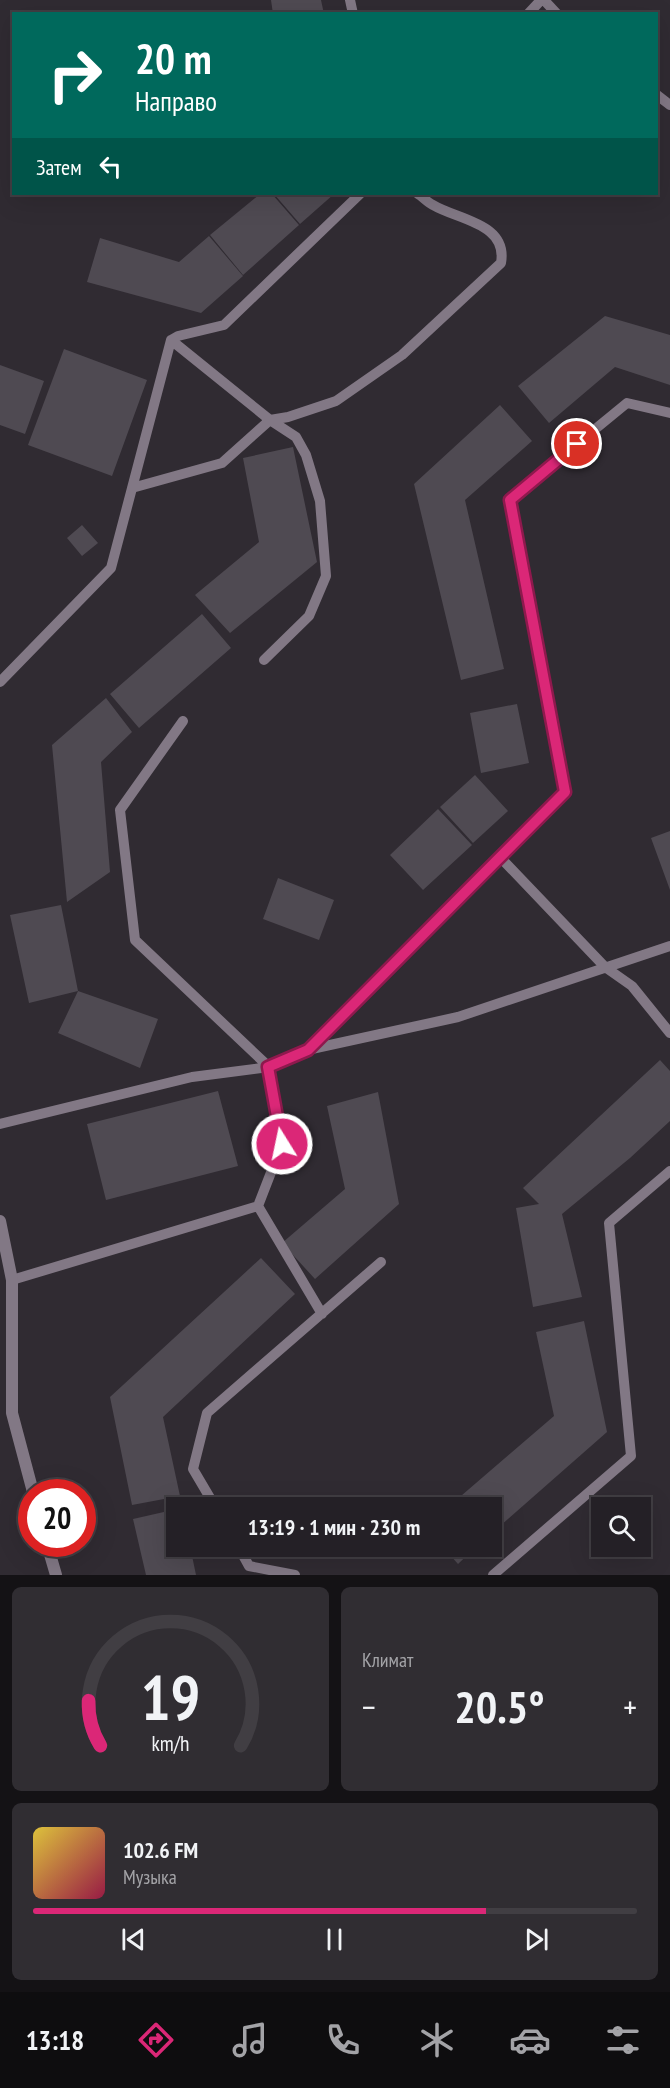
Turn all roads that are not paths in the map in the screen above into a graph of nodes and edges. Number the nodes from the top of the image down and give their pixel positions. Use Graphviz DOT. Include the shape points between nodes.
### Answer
graph roads {
  1 [pos="542,0"];
  2 [pos="530,12"];
  3 [pos="555,12"];
  4 [pos="658,96"];
  5 [pos="670,105"];
  6 [pos="359,195"];
  7 [pos="419,195"];
  8 [pos="171,340"];
  9 [pos="670,413"];
  10 [pos="270,420"];
  11 [pos="132,488"];
  12 [pos="264,660"];
  13 [pos="0,682"];
  14 [pos="183,721"];
  15 [pos="500,857"];
  16 [pos="670,946"];
  17 [pos="605,967"];
  18 [pos="670,1033"];
  19 [pos="308,1050"];
  20 [pos="268,1067"];
  21 [pos="0,1124"];
  22 [pos="670,1171"];
  23 [pos="258,1206"];
  24 [pos="0,1221"];
  25 [pos="381,1262"];
  26 [pos="12,1280"];
  27 [pos="322,1314"];
  28 [pos="30,1479"];
  29 [pos="210,1497"];
  30 [pos="51,1557"];
  31 [pos="244,1557"];
  32 [pos="56,1575"];
  33 [pos="295,1575"];
  34 [pos="493,1575"];
  1 -- 2 [label="lane"];
  1 -- 3 [label="lane"];
  4 -- 5 [label="lane"];
  6 -- 8 [label="lane" via="224,325"];
  7 -- 10 [label="lane" via="433,205 484,226 499,241 501,263 402,355 336,401"];
  8 -- 10 [label="lane"];
  8 -- 11 [label="lane"];
  9 -- 15 [label="lane" via="627,403 510,500 565,792"];
  10 -- 11 [label="lane" via="222,463"];
  10 -- 12 [label="lane" via="296,437 306,455 320,501 326,576 309,616"];
  11 -- 13 [label="lane" via="111,568"];
  14 -- 20 [label="lane" via="120,810 135,940"];
  15 -- 17 [label="lane"];
  15 -- 19 [label="lane"];
  16 -- 17 [label="lane"];
  17 -- 18 [label="lane" via="632,986"];
  17 -- 19 [label="lane" via="458,1017"];
  19 -- 20 [label="lane"];
  20 -- 21 [label="lane" via="192,1077"];
  20 -- 23 [label="lane" via="282,1144"];
  22 -- 34 [label="lane" via="609,1223 632,1456"];
  23 -- 26 [label="lane"];
  23 -- 27 [label="lane"];
  24 -- 26 [label="street"];
  25 -- 27 [label="lane"];
  26 -- 28 [label="street" via="12,1413"];
  27 -- 29 [label="lane" via="207,1413 193,1469"];
  30 -- 32 [label="street"];
  31 -- 33 [label="lane" via="249,1566"];
}
